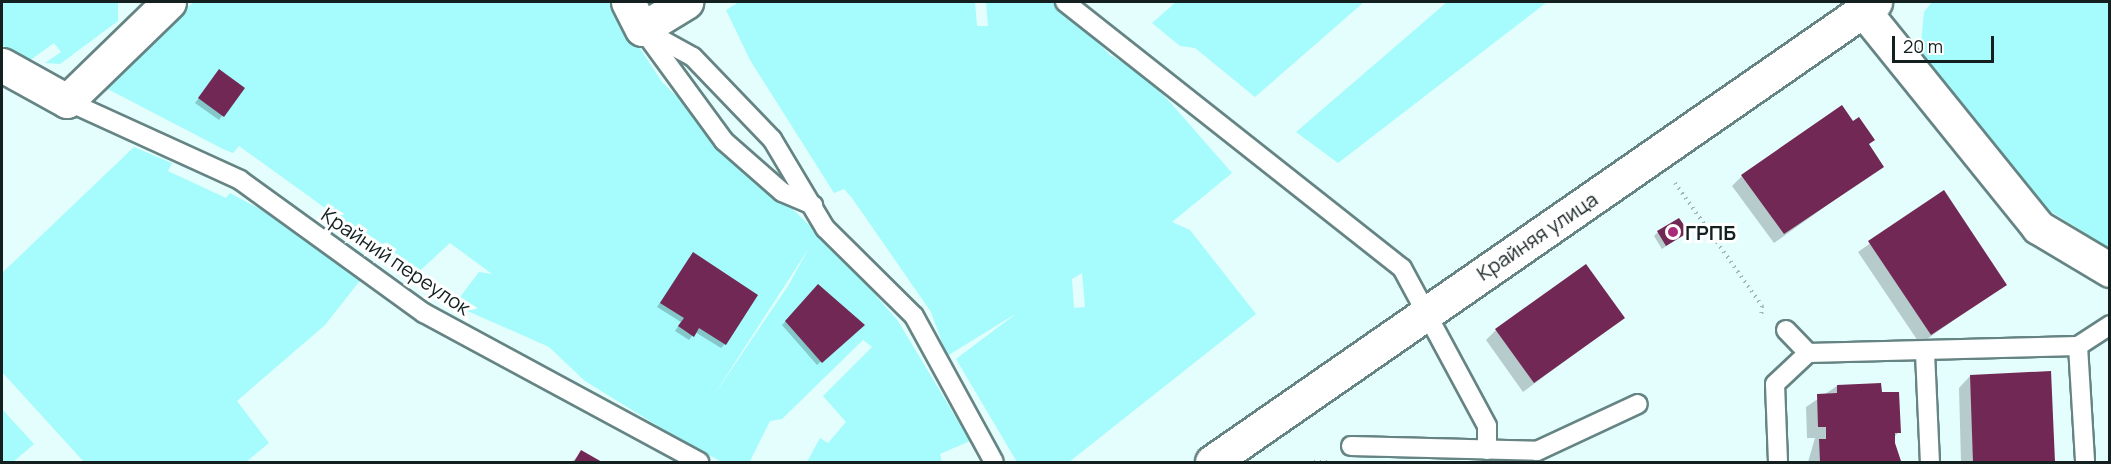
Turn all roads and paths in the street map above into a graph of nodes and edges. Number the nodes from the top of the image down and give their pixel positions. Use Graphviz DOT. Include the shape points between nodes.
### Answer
graph roads {
  1 [pos="686,2"];
  2 [pos="1065,2"];
  3 [pos="1869,6"];
  4 [pos="150,8"];
  5 [pos="635,15"];
  6 [pos="2,65"];
  7 [pos="67,101"];
  8 [pos="813,205"];
  9 [pos="2109,270"];
  10 [pos="1429,311"];
  11 [pos="2109,325"];
  12 [pos="1786,330"];
  13 [pos="2078,346"];
  14 [pos="1808,353"];
  15 [pos="1925,353"];
  16 [pos="1638,404"];
  17 [pos="1351,446"];
  18 [pos="1487,450"];
  19 [pos="699,462"];
  20 [pos="994,462"];
  21 [pos="1212,462"];
  22 [pos="1778,462"];
  23 [pos="1930,462"];
  24 [pos="2085,462"];
  1 -- 5 [label="main road"];
  2 -- 10 [label="lane" via="1402,268"];
  3 -- 9 [label="main road" via="2038,227"];
  3 -- 10 [label="main road, Крайняя улица"];
  4 -- 7 [label="main road"];
  5 -- 8 [label="lane" via="693,57 772,139"];
  5 -- 8 [label="lane" via="724,141 782,192"];
  6 -- 7 [label="main road"];
  7 -- 19 [label="lane, Крайний переулок" via="240,180 424,313"];
  8 -- 20 [label="lane" via="825,228 914,316"];
  10 -- 18 [label="lane" via="1438,340 1487,426"];
  10 -- 21 [label="main road, Крайняя улица"];
  11 -- 13 [label="lane"];
  12 -- 14 [label="lane"];
  13 -- 15 [label="lane"];
  13 -- 24 [label="lane"];
  14 -- 15 [label="lane"];
  14 -- 22 [label="lane" via="1775,384"];
  15 -- 23 [label="lane"];
  16 -- 18 [label="lane" via="1537,452"];
  17 -- 18 [label="lane"];
}
